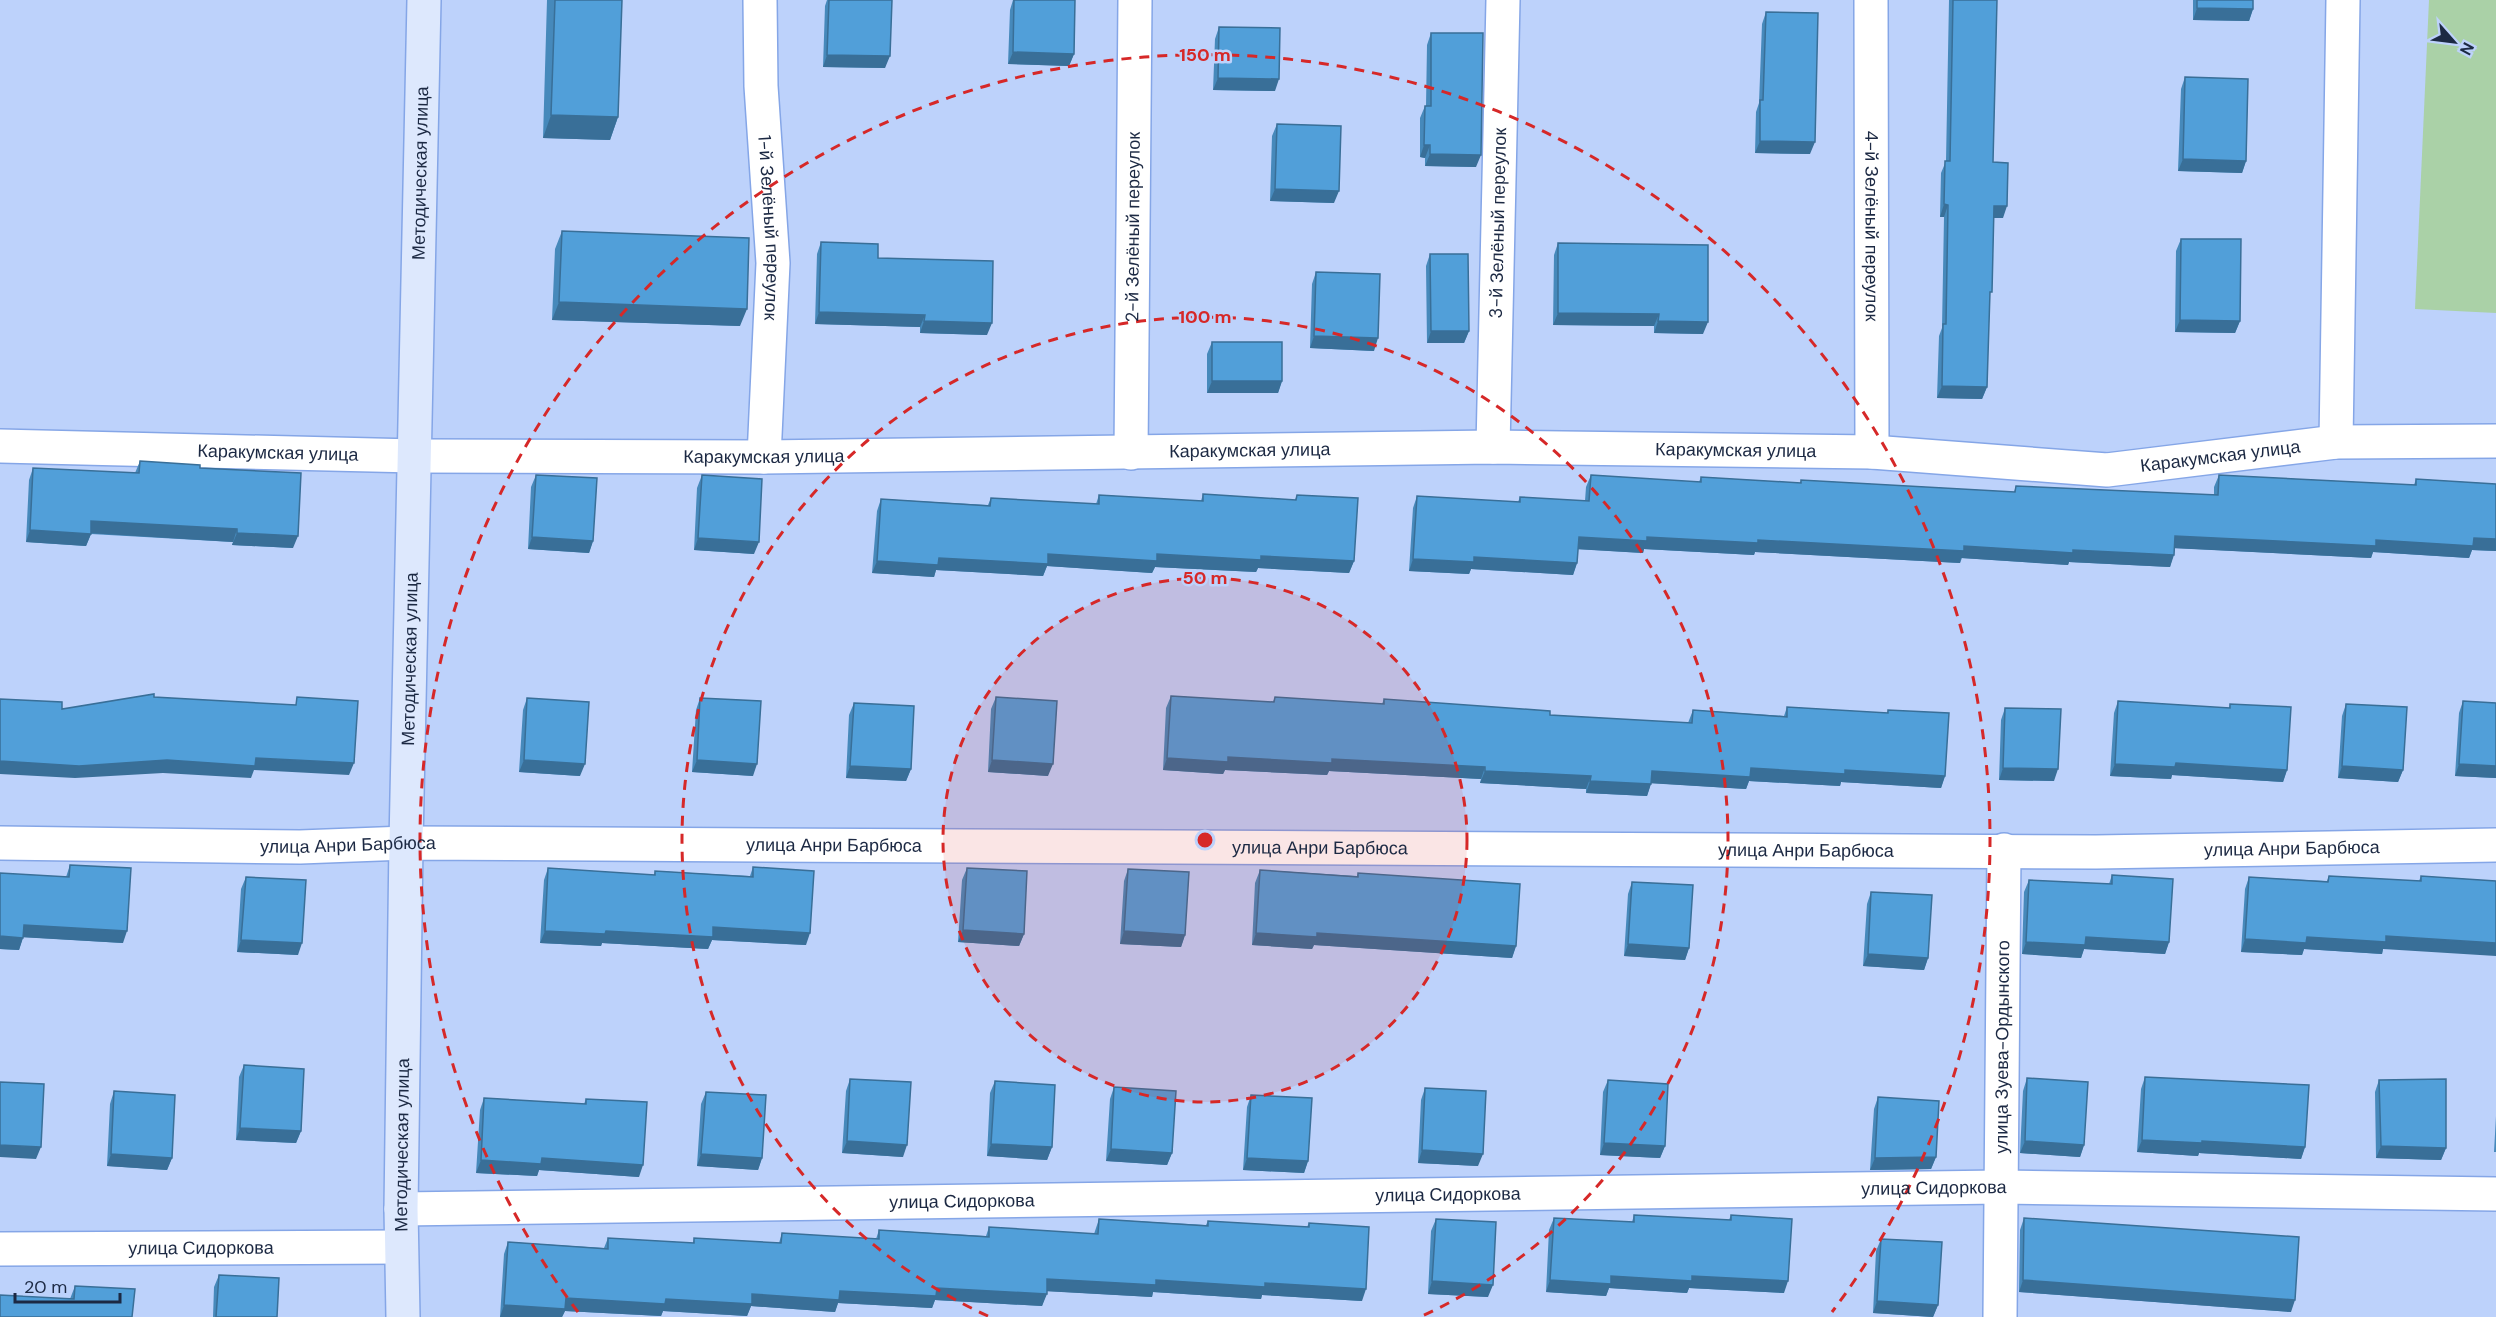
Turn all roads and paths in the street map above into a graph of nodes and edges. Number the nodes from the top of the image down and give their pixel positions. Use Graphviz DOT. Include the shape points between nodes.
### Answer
graph roads {
  1 [pos="424,0"];
  2 [pos="760,0"];
  3 [pos="1135,0"];
  4 [pos="1503,0"];
  5 [pos="1871,0"];
  6 [pos="2343,0"];
  7 [pos="2336,441"];
  8 [pos="2496,441"];
  9 [pos="0,446"];
  10 [pos="1493,447"];
  11 [pos="1872,452"];
  12 [pos="1131,453"];
  13 [pos="415,456"];
  14 [pos="764,457"];
  15 [pos="0,843"];
  16 [pos="406,843"];
  17 [pos="2496,845"];
  18 [pos="2004,850"];
  19 [pos="2001,1187"];
  20 [pos="2496,1194"];
  21 [pos="401,1209"];
  22 [pos="401,1247"];
  23 [pos="0,1249"];
  24 [pos="403,1317"];
  25 [pos="2000,1317"];
  1 -- 13 [label="main road, Методическая улица"];
  2 -- 14 [label="street, 1-й Зелёный переулок" via="760,86 773,263"];
  3 -- 12 [label="street, 2-й Зелёный переулок"];
  4 -- 10 [label="street, 3-й Зелёный переулок"];
  5 -- 11 [label="street, 4-й Зелёный переулок"];
  6 -- 7 [label="street"];
  7 -- 8 [label="street, Каракумская улица"];
  7 -- 11 [label="street, Каракумская улица" via="2107,470"];
  9 -- 13 [label="street, Каракумская улица"];
  10 -- 11 [label="street, Каракумская улица"];
  10 -- 12 [label="street, Каракумская улица"];
  12 -- 14 [label="street, Каракумская улица"];
  13 -- 14 [label="street, Каракумская улица"];
  13 -- 16 [label="main road, Методическая улица"];
  15 -- 16 [label="street, улица Анри Барбюса" via="300,847"];
  16 -- 18 [label="street, улица Анри Барбюса"];
  16 -- 21 [label="main road, Методическая улица"];
  17 -- 18 [label="street, улица Анри Барбюса"];
  18 -- 19 [label="street, улица Зуева-Ордынского"];
  19 -- 20 [label="street, улица Сидоркова"];
  19 -- 21 [label="street, улица Сидоркова"];
  19 -- 25 [label="street, улица Зуева-Ордынского"];
  21 -- 22 [label="main road, Методическая улица"];
  22 -- 23 [label="street, улица Сидоркова"];
  22 -- 24 [label="main road, Методическая улица"];
}
